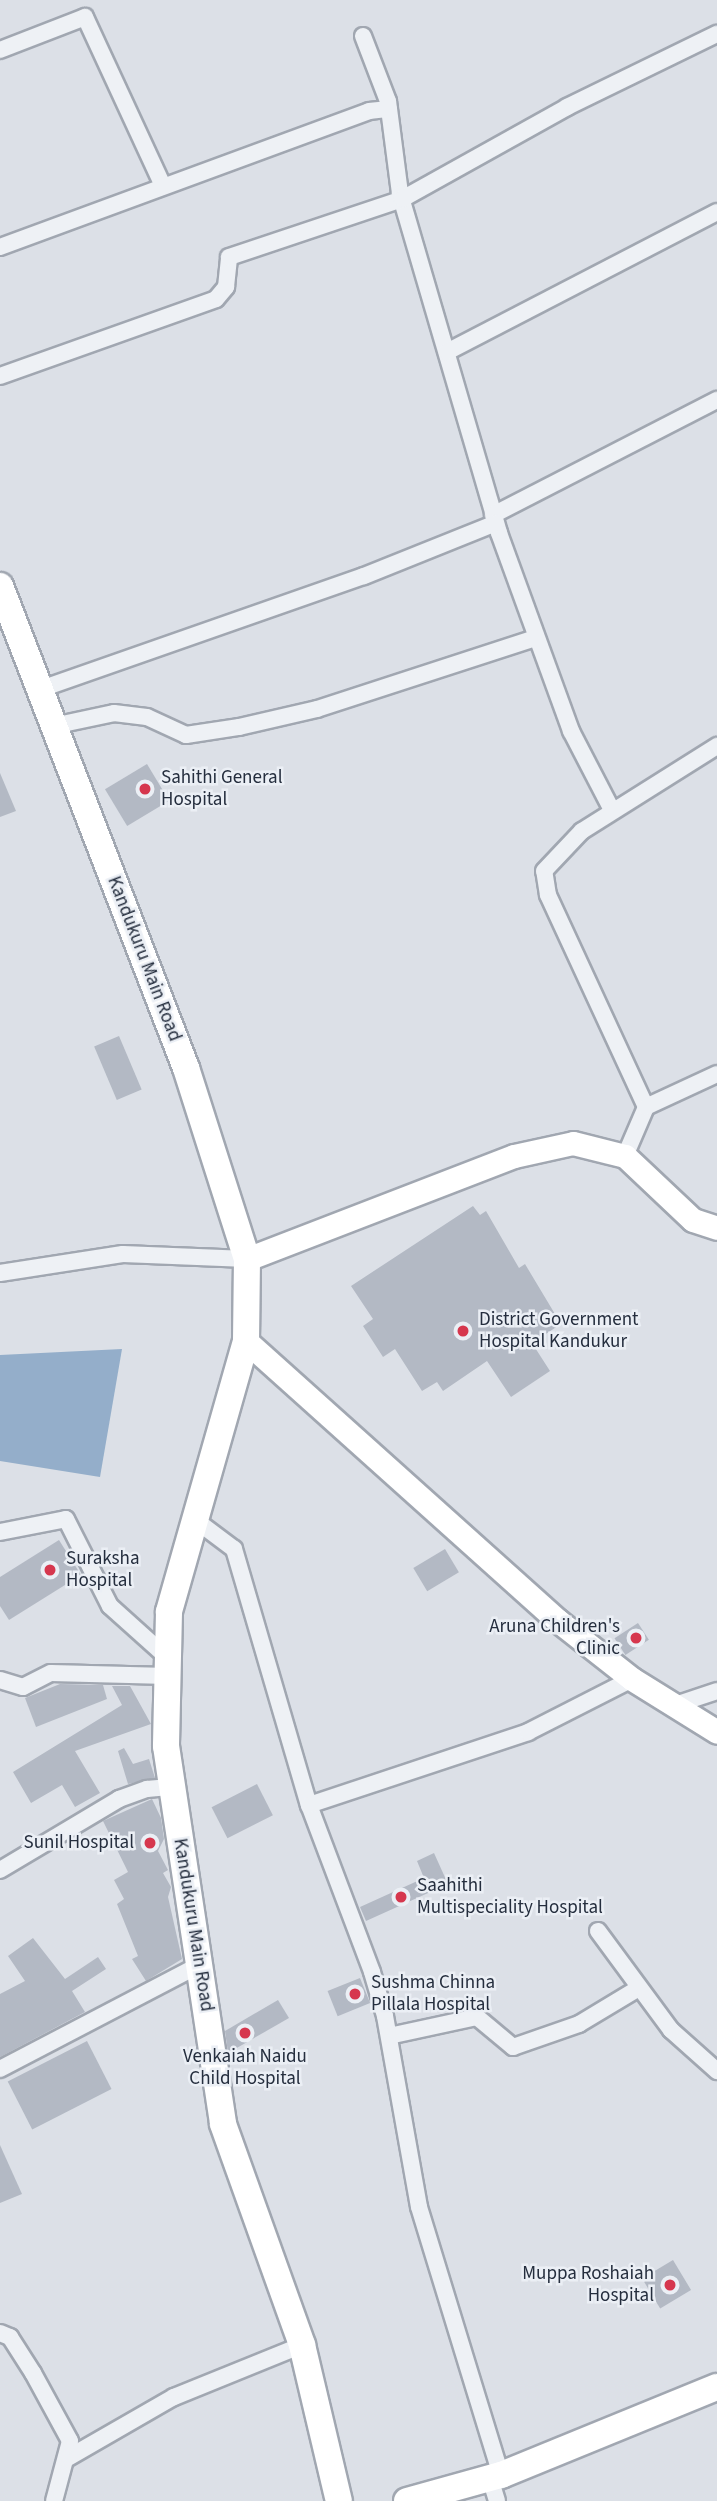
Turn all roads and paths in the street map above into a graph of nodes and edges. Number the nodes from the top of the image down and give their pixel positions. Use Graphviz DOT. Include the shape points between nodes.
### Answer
graph roads {
  1 [pos="717,34"];
  2 [pos="363,36"];
  3 [pos="0,50"];
  4 [pos="389,109"];
  5 [pos="163,186"];
  6 [pos="402,199"];
  7 [pos="717,212"];
  8 [pos="0,247"];
  9 [pos="447,352"];
  10 [pos="0,376"];
  11 [pos="717,400"];
  12 [pos="494,519"];
  13 [pos="0,586"];
  14 [pos="7,629"];
  15 [pos="536,638"];
  16 [pos="38,690"];
  17 [pos="53,726"];
  18 [pos="717,746"];
  19 [pos="612,810"];
  20 [pos="717,1074"];
  21 [pos="646,1107"];
  22 [pos="625,1156"];
  23 [pos="715,1231"];
  24 [pos="247,1259"];
  25 [pos="0,1273"];
  26 [pos="246,1341"];
  27 [pos="194,1519"];
  28 [pos="0,1532"];
  29 [pos="168,1667"];
  30 [pos="0,1679"];
  31 [pos="632,1679"];
  32 [pos="717,1691"];
  33 [pos="675,1705"];
  34 [pos="717,1732"];
  35 [pos="172,1787"];
  36 [pos="309,1805"];
  37 [pos="0,1870"];
  38 [pos="598,1931"];
  39 [pos="199,1965"];
  40 [pos="639,1988"];
  41 [pos="389,2036"];
  42 [pos="0,2069"];
  43 [pos="717,2071"];
  44 [pos="0,2333"];
  45 [pos="302,2345"];
  46 [pos="717,2387"];
  47 [pos="66,2459"];
  48 [pos="486,2488"];
  49 [pos="54,2501"];
  50 [pos="339,2501"];
  51 [pos="407,2501"];
  1 -- 6 [label="street" via="566,107"];
  2 -- 4 [label="street"];
  3 -- 5 [label="street" via="86,17"];
  4 -- 5 [label="street" via="369,111"];
  4 -- 6 [label="street"];
  5 -- 8 [label="street"];
  6 -- 9 [label="street"];
  6 -- 10 [label="street" via="229,257 226,287 216,299"];
  7 -- 9 [label="street"];
  9 -- 12 [label="street"];
  11 -- 12 [label="street"];
  12 -- 15 [label="street"];
  12 -- 16 [label="street" via="364,576"];
  13 -- 14 [label="main road, Kandukuru Main Road"];
  14 -- 16 [label="main road, Kandukuru Main Road"];
  15 -- 17 [label="street" via="317,709 239,727 186,735 147,717 114,713"];
  15 -- 19 [label="street" via="571,731"];
  16 -- 17 [label="main road, Kandukuru Main Road"];
  17 -- 24 [label="main road, Kandukuru Main Road" via="187,1068"];
  18 -- 19 [label="street"];
  19 -- 21 [label="street" via="554,856 544,871 545,885"];
  20 -- 21 [label="street"];
  21 -- 22 [label="street"];
  22 -- 23 [label="street" via="693,1220"];
  22 -- 24 [label="street" via="573,1143 514,1156"];
  24 -- 25 [label="street" via="123,1254"];
  24 -- 26 [label="main road, Kandukuru Main Road"];
  26 -- 27 [label="main road, Kandukuru Main Road"];
  26 -- 31 [label="street" via="557,1620"];
  27 -- 29 [label="main road, Kandukuru Main Road" via="169,1612"];
  27 -- 36 [label="street" via="234,1549"];
  28 -- 29 [label="street" via="66,1519 110,1606"];
  29 -- 30 [label="street" via="51,1673 23,1687"];
  29 -- 35 [label="main road, Kandukuru Main Road" via="166,1746"];
  31 -- 33 [label="street"];
  31 -- 36 [label="street" via="528,1732"];
  32 -- 33 [label="street"];
  33 -- 34 [label="street"];
  35 -- 37 [label="street" via="119,1799"];
  35 -- 39 [label="main road, Kandukuru Main Road"];
  36 -- 41 [label="street" via="372,1972"];
  38 -- 40 [label="street"];
  39 -- 42 [label="street" via="104,2010"];
  39 -- 45 [label="main road, Kandukuru Main Road" via="223,2124"];
  40 -- 41 [label="street" via="579,2024 513,2047 477,2017"];
  40 -- 43 [label="street" via="671,2030"];
  41 -- 48 [label="street" via="419,2207"];
  44 -- 47 [label="street" via="10,2337 70,2441"];
  45 -- 47 [label="street" via="174,2397"];
  45 -- 50 [label="main road, Kandukuru Main Road"];
  46 -- 48 [label="main road"];
  47 -- 49 [label="street"];
  48 -- 51 [label="main road"];
}
